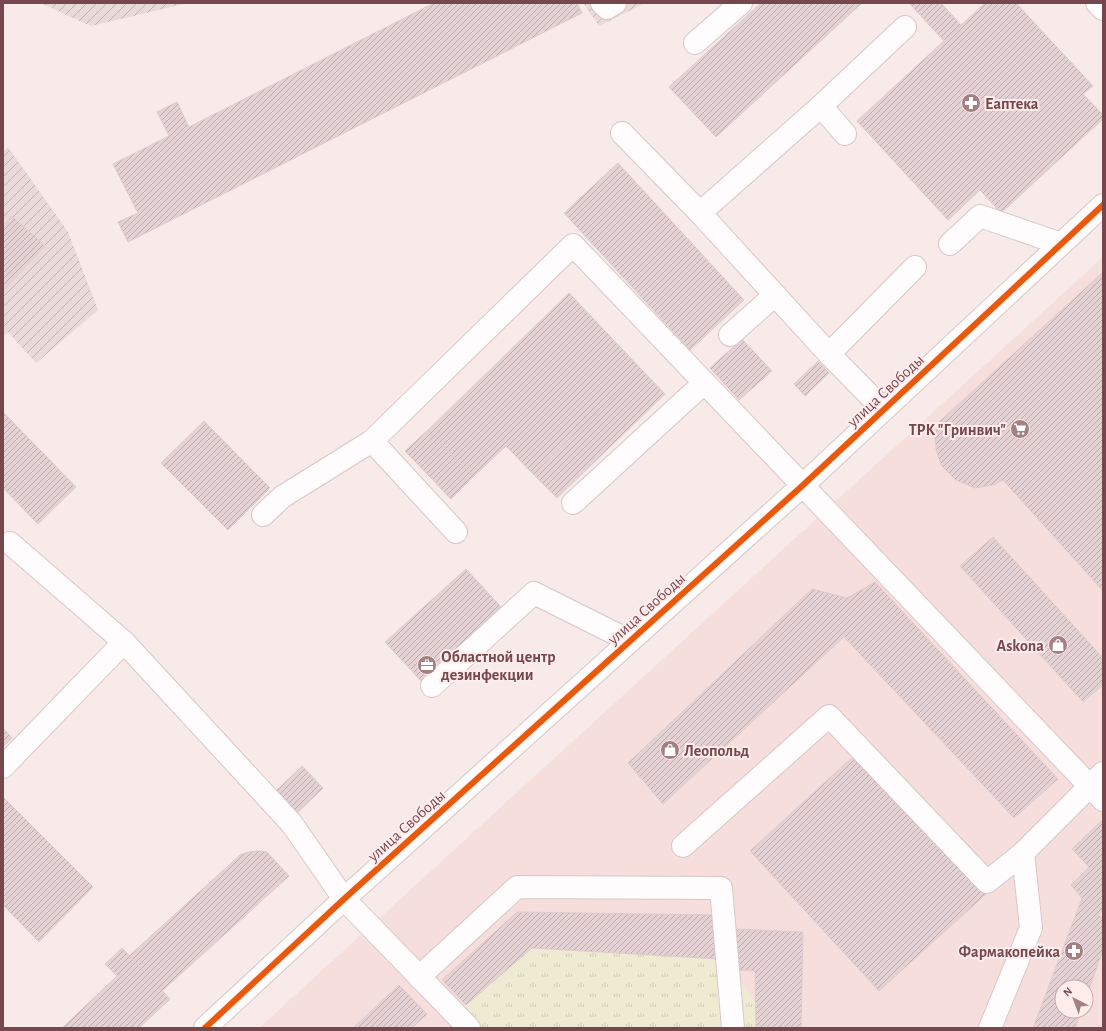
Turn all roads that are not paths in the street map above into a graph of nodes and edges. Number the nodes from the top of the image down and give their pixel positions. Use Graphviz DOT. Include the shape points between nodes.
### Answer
graph roads {
  1 [pos="602,3"];
  2 [pos="615,3"];
  3 [pos="741,3"];
  4 [pos="1097,3"];
  5 [pos="1103,9"];
  6 [pos="905,26"];
  7 [pos="695,43"];
  8 [pos="821,106"];
  9 [pos="622,134"];
  10 [pos="845,134"];
  11 [pos="1103,205"];
  12 [pos="700,213"];
  13 [pos="950,244"];
  14 [pos="1062,244"];
  15 [pos="915,268"];
  16 [pos="775,295"];
  17 [pos="730,335"];
  18 [pos="829,354"];
  19 [pos="704,383"];
  20 [pos="883,409"];
  21 [pos="372,441"];
  22 [pos="802,486"];
  23 [pos="573,503"];
  24 [pos="263,515"];
  25 [pos="456,532"];
  26 [pos="10,543"];
  27 [pos="630,641"];
  28 [pos="124,642"];
  29 [pos="432,686"];
  30 [pos="3,767"];
  31 [pos="1098,787"];
  32 [pos="683,846"];
  33 [pos="1023,853"];
  34 [pos="344,899"];
  35 [pos="420,977"];
  36 [pos="205,1028"];
  37 [pos="469,1028"];
  38 [pos="733,1028"];
  39 [pos="990,1028"];
  1 -- 2 [label="street" via="607,8"];
  3 -- 7 [label="street"];
  4 -- 5 [label="street"];
  6 -- 8 [label="street"];
  8 -- 10 [label="street"];
  8 -- 12 [label="street"];
  9 -- 12 [label="street"];
  11 -- 14 [label="street, улица Свободы"];
  12 -- 16 [label="street"];
  13 -- 14 [label="street" via="980,216"];
  14 -- 20 [label="street, улица Свободы"];
  15 -- 18 [label="street"];
  16 -- 17 [label="street"];
  16 -- 18 [label="street"];
  18 -- 20 [label="street"];
  19 -- 21 [label="street" via="573,245"];
  19 -- 22 [label="street"];
  19 -- 23 [label="street"];
  20 -- 22 [label="street, улица Свободы"];
  21 -- 24 [label="street" via="282,497"];
  21 -- 25 [label="street"];
  22 -- 27 [label="street, улица Свободы"];
  22 -- 31 [label="street"];
  26 -- 28 [label="street"];
  27 -- 29 [label="street" via="534,593"];
  27 -- 34 [label="street, улица Свободы"];
  28 -- 30 [label="street"];
  28 -- 34 [label="street" via="292,824"];
  31 -- 33 [label="street"];
  32 -- 33 [label="street" via="830,716 988,882"];
  33 -- 39 [label="street" via="1031,928"];
  34 -- 35 [label="street"];
  34 -- 36 [label="street, улица Свободы"];
  35 -- 37 [label="street"];
  35 -- 38 [label="street" via="517,887 721,888"];
}
